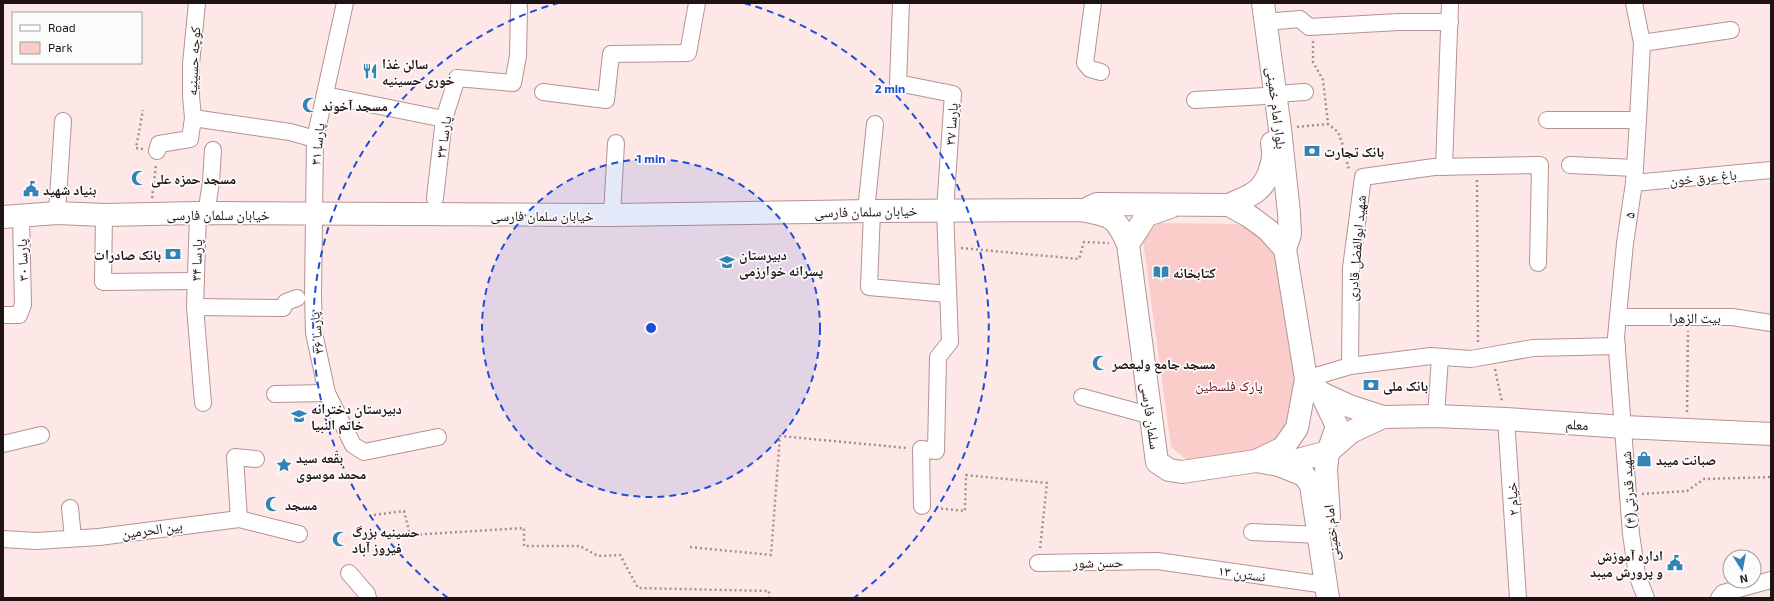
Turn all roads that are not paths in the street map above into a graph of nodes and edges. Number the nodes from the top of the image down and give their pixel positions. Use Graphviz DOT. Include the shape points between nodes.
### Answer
graph roads {
  1 [pos="197,3"];
  2 [pos="697,3"];
  3 [pos="901,3"];
  4 [pos="1093,3"];
  5 [pos="1253,3"];
  6 [pos="1450,3"];
  7 [pos="1634,3"];
  8 [pos="344,4"];
  9 [pos="519,6"];
  10 [pos="1265,13"];
  11 [pos="1450,22"];
  12 [pos="1731,30"];
  13 [pos="1642,43"];
  14 [pos="1101,72"];
  15 [pos="543,92"];
  16 [pos="1305,92"];
  17 [pos="325,95"];
  18 [pos="1270,95"];
  19 [pos="1195,100"];
  20 [pos="193,118"];
  21 [pos="444,119"];
  22 [pos="1547,120"];
  23 [pos="1638,120"];
  24 [pos="62,121"];
  25 [pos="875,124"];
  26 [pos="315,139"];
  27 [pos="616,143"];
  28 [pos="213,150"];
  29 [pos="157,151"];
  30 [pos="1570,165"];
  31 [pos="1444,167"];
  32 [pos="1771,170"];
  33 [pos="1635,176"];
  34 [pos="435,198"];
  35 [pos="1176,204"];
  36 [pos="1229,205"];
  37 [pos="945,210"];
  38 [pos="1081,210"];
  39 [pos="869,211"];
  40 [pos="57,213"];
  41 [pos="202,214"];
  42 [pos="314,214"];
  43 [pos="104,215"];
  44 [pos="612,215"];
  45 [pos="12,216"];
  46 [pos="1128,244"];
  47 [pos="1285,249"];
  48 [pos="1538,263"];
  49 [pos="196,281"];
  50 [pos="948,294"];
  51 [pos="297,298"];
  52 [pos="195,307"];
  53 [pos="3,315"];
  54 [pos="1618,317"];
  55 [pos="1771,323"];
  56 [pos="1617,346"];
  57 [pos="1440,357"];
  58 [pos="1350,366"];
  59 [pos="1314,386"];
  60 [pos="326,393"];
  61 [pos="275,394"];
  62 [pos="1082,397"];
  63 [pos="203,403"];
  64 [pos="1152,416"];
  65 [pos="1436,416"];
  66 [pos="1383,417"];
  67 [pos="1506,419"];
  68 [pos="1624,428"];
  69 [pos="1771,434"];
  70 [pos="41,435"];
  71 [pos="438,437"];
  72 [pos="3,444"];
  73 [pos="256,459"];
  74 [pos="1327,460"];
  75 [pos="1256,461"];
  76 [pos="1279,465"];
  77 [pos="922,506"];
  78 [pos="70,508"];
  79 [pos="239,519"];
  80 [pos="1252,532"];
  81 [pos="299,534"];
  82 [pos="1319,535"];
  83 [pos="73,538"];
  84 [pos="3,539"];
  85 [pos="1157,562"];
  86 [pos="1038,563"];
  87 [pos="349,573"];
  88 [pos="1771,580"];
  89 [pos="1331,594"];
  90 [pos="368,598"];
  91 [pos="1518,598"];
  92 [pos="1646,598"];
  93 [pos="1719,598"];
  1 -- 20 [label="street, کوچه حسینیه" via="191,64"];
  2 -- 15 [label="street" via="688,53 611,54 606,100"];
  3 -- 37 [label="street, پارسا ۳۷" via="898,82 953,94"];
  4 -- 14 [label="street" via="1085,63 1090,69"];
  5 -- 18 [label="main road, بلوار امام خمینی"];
  6 -- 11 [label="street"];
  7 -- 13 [label="street, ۵"];
  8 -- 17 [label="street, پارسا ۳۱"];
  9 -- 21 [label="street, پارسا ۳۳" via="518,56 513,83 457,78"];
  10 -- 11 [label="street" via="1300,19 1309,27"];
  10 -- 18 [label="main road, بلوار امام خمینی"];
  11 -- 31 [label="street"];
  12 -- 13 [label="street"];
  13 -- 23 [label="street, ۵"];
  16 -- 18 [label="street"];
  17 -- 21 [label="street"];
  17 -- 26 [label="street, پارسا ۳۱"];
  18 -- 19 [label="street"];
  18 -- 36 [label="main road, بلوار امام خمینی" via="1274,158 1264,184 1256,192"];
  18 -- 47 [label="main road, بلوار امام خمینی" via="1280,129 1289,213 1290,234"];
  20 -- 26 [label="street" via="290,132"];
  20 -- 29 [label="street, کوچه حسینیه" via="190,139 158,144"];
  21 -- 34 [label="street, پارسا ۳۳"];
  22 -- 23 [label="street"];
  23 -- 33 [label="street, ۵"];
  24 -- 40 [label="street"];
  25 -- 39 [label="street"];
  26 -- 42 [label="street, پارسا ۳۱"];
  27 -- 44 [label="street"];
  28 -- 41 [label="street, پارسا ۳۴" via="211,182"];
  30 -- 33 [label="street, باغ عرق خون"];
  31 -- 48 [label="street" via="1540,165"];
  31 -- 58 [label="street, شهید ابوالفضل قادری" via="1362,177 1351,268"];
  32 -- 33 [label="street, باغ عرق خون"];
  33 -- 54 [label="street, ۵" via="1625,242"];
  35 -- 36 [label="main road"];
  35 -- 38 [label="main road" via="1098,204"];
  35 -- 46 [label="main road" via="1147,215"];
  36 -- 47 [label="main road" via="1268,230"];
  37 -- 38 [label="main road, خیابان سلمان فارسی"];
  37 -- 39 [label="main road, خیابان سلمان فارسی"];
  37 -- 50 [label="street"];
  38 -- 46 [label="main road, سلمان فارسی" via="1113,219 1120,226"];
  39 -- 44 [label="main road, خیابان سلمان فارسی"];
  39 -- 50 [label="street" via="869,287"];
  40 -- 43 [label="main road, خیابان سلمان فارسی"];
  40 -- 45 [label="main road, خیابان سلمان فارسی"];
  41 -- 42 [label="main road, خیابان سلمان فارسی"];
  41 -- 43 [label="main road, خیابان سلمان فارسی"];
  41 -- 49 [label="street, پارسا ۳۴"];
  42 -- 44 [label="main road, خیابان سلمان فارسی"];
  42 -- 60 [label="street, پارسا ۳۶" via="314,333"];
  43 -- 49 [label="street" via="103,282"];
  45 -- 53 [label="street, پارسا ۳۰" via="23,305 19,315"];
  46 -- 64 [label="main road, سلمان فارسی"];
  47 -- 59 [label="main road"];
  49 -- 52 [label="street, پارسا ۳۴"];
  50 -- 77 [label="street" via="950,342 938,357 936,451 921,449"];
  51 -- 52 [label="street" via="286,302 282,308"];
  52 -- 63 [label="street, پارسا ۳۴"];
  54 -- 55 [label="street, بیت الزهرا" via="1732,317"];
  54 -- 56 [label="street, ۵"];
  56 -- 57 [label="street" via="1533,348 1471,359"];
  56 -- 68 [label="street, ۵"];
  57 -- 58 [label="street"];
  57 -- 65 [label="street"];
  58 -- 59 [label="street"];
  59 -- 66 [label="main road" via="1350,406"];
  59 -- 74 [label="main road" via="1337,426"];
  59 -- 75 [label="main road" via="1297,428 1283,448"];
  60 -- 61 [label="street"];
  60 -- 71 [label="street, پارسا ۳۶" via="353,444 364,452"];
  62 -- 64 [label="street"];
  64 -- 75 [label="main road, سلمان فارسی" via="1157,462 1169,470 1182,472"];
  65 -- 66 [label="main road, معلم"];
  65 -- 67 [label="main road, معلم"];
  66 -- 74 [label="main road" via="1351,432"];
  67 -- 68 [label="main road, معلم"];
  67 -- 91 [label="street, خیام ۲"];
  68 -- 69 [label="main road, معلم"];
  68 -- 92 [label="street, شهید قدرتی(۴)" via="1631,534 1637,575"];
  70 -- 72 [label="street"];
  73 -- 79 [label="street" via="235,457"];
  74 -- 76 [label="main road"];
  74 -- 89 [label="main road, امام خمینی"];
  75 -- 76 [label="main road"];
  76 -- 82 [label="main road, امام خمینی" via="1304,475 1311,485"];
  78 -- 83 [label="street"];
  79 -- 81 [label="street, بین الحرمین"];
  79 -- 83 [label="street, بین الحرمین"];
  80 -- 82 [label="street"];
  82 -- 89 [label="main road, امام خمینی"];
  83 -- 84 [label="street, بین الحرمین" via="36,541"];
  85 -- 86 [label="street, حسن شور"];
  85 -- 89 [label="street, نسترن ۱۳"];
  87 -- 90 [label="street"];
  88 -- 93 [label="street" via="1723,593"];
}
